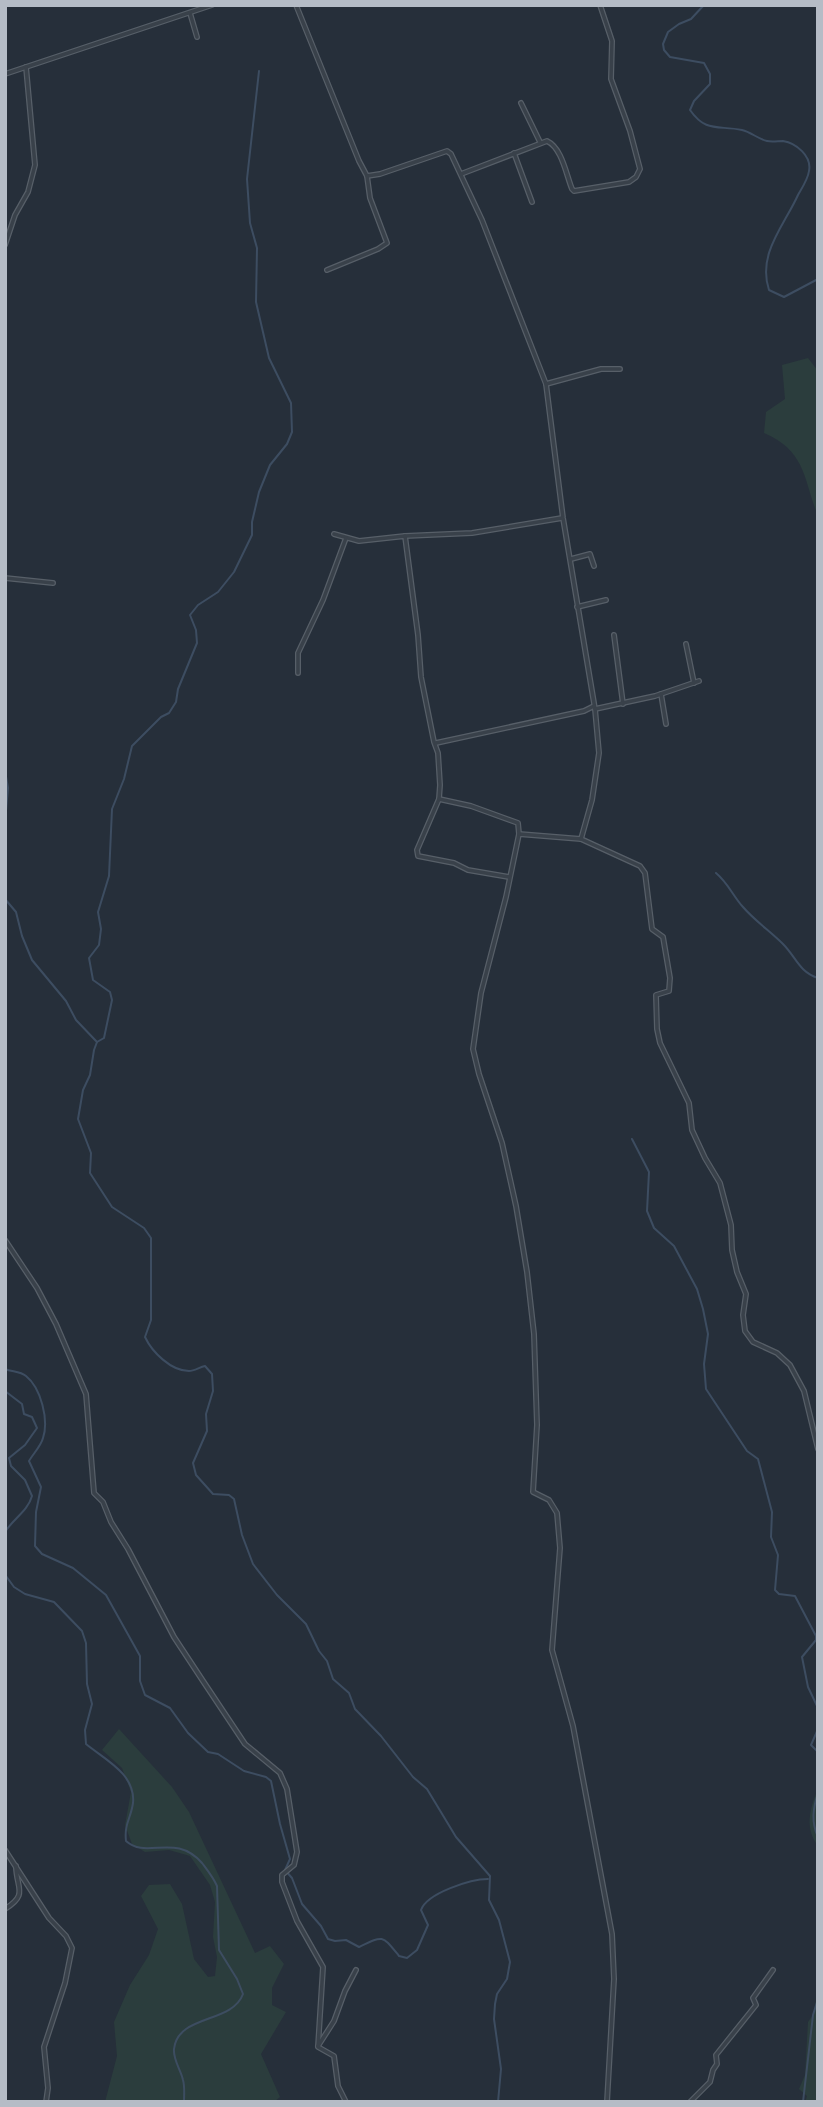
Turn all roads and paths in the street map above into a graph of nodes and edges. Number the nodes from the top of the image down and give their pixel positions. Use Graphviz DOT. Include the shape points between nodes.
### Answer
graph roads {
  1 [pos="212,5"];
  2 [pos="296,5"];
  3 [pos="600,5"];
  4 [pos="200,7"];
  5 [pos="190,13"];
  6 [pos="197,37"];
  7 [pos="26,67"];
  8 [pos="5,74"];
  9 [pos="521,103"];
  10 [pos="540,142"];
  11 [pos="513,153"];
  12 [pos="461,174"];
  13 [pos="367,176"];
  14 [pos="532,202"];
  15 [pos="5,245"];
  16 [pos="327,270"];
  17 [pos="620,369"];
  18 [pos="546,384"];
  19 [pos="563,518"];
  20 [pos="334,534"];
  21 [pos="405,536"];
  22 [pos="346,538"];
  23 [pos="570,559"];
  24 [pos="594,566"];
  25 [pos="5,578"];
  26 [pos="54,583"];
  27 [pos="606,600"];
  28 [pos="577,607"];
  29 [pos="614,635"];
  30 [pos="687,644"];
  31 [pos="298,673"];
  32 [pos="699,681"];
  33 [pos="694,683"];
  34 [pos="661,694"];
  35 [pos="623,704"];
  36 [pos="594,708"];
  37 [pos="666,724"];
  38 [pos="435,744"];
  39 [pos="439,799"];
  40 [pos="519,834"];
  41 [pos="581,839"];
  42 [pos="509,877"];
  43 [pos="5,1240"];
  44 [pos="818,1449"];
  45 [pos="5,1850"];
  46 [pos="16,1866"];
  47 [pos="5,1909"];
  48 [pos="773,1969"];
  49 [pos="356,1970"];
  50 [pos="317,2047"];
  51 [pos="46,2102"];
  52 [pos="346,2102"];
  53 [pos="607,2102"];
  54 [pos="690,2102"];
  1 -- 4 [label="street"];
  2 -- 13 [label="street"];
  3 -- 10 [label="street" via="612,41 611,79 639,173 629,182 574,191 552,143"];
  4 -- 5 [label="street"];
  5 -- 6 [label="street"];
  5 -- 7 [label="street"];
  7 -- 8 [label="street"];
  7 -- 15 [label="street" via="35,165"];
  9 -- 10 [label="street"];
  10 -- 11 [label="street"];
  11 -- 12 [label="street"];
  11 -- 14 [label="street"];
  12 -- 13 [label="street" via="445,150"];
  12 -- 18 [label="street"];
  13 -- 16 [label="street" via="387,243"];
  17 -- 18 [label="street" via="601,369"];
  18 -- 19 [label="street"];
  19 -- 21 [label="street" via="472,533"];
  19 -- 23 [label="street"];
  20 -- 22 [label="street"];
  21 -- 22 [label="street"];
  21 -- 38 [label="street" via="421,677"];
  22 -- 31 [label="street" via="298,653"];
  23 -- 24 [label="street" via="590,554"];
  23 -- 28 [label="street"];
  25 -- 26 [label="street"];
  27 -- 28 [label="street"];
  28 -- 36 [label="street"];
  29 -- 35 [label="street"];
  30 -- 33 [label="street"];
  32 -- 33 [label="street"];
  33 -- 34 [label="street"];
  34 -- 35 [label="street"];
  34 -- 37 [label="street"];
  35 -- 36 [label="street"];
  36 -- 38 [label="street"];
  36 -- 41 [label="street" via="597,775"];
  38 -- 39 [label="street"];
  39 -- 40 [label="street" via="518,823"];
  39 -- 42 [label="street" via="418,856"];
  40 -- 41 [label="street"];
  40 -- 42 [label="street"];
  41 -- 44 [label="street" via="640,866 645,873 652,929 663,937 670,978 669,991 656,995 660,1044 689,1102 698,1145 720,1183 745,1292 745,1331 750,1340 790,1364 804,1391"];
  42 -- 53 [label="street" via="481,993 473,1049 502,1143 525,1260 534,1334 537,1425 533,1492 549,1500 560,1531 552,1650 573,1726 612,1934"];
  43 -- 50 [label="street" via="56,1324 86,1394 94,1493 174,1637 245,1744 280,1773 287,1789 297,1852 282,1882 323,1967"];
  45 -- 46 [label="street"];
  46 -- 47 [label="street" via="20,1894"];
  46 -- 51 [label="street" via="72,1948 44,2047"];
  48 -- 54 [label="street" via="753,1997 756,2005 716,2055 710,2082"];
  49 -- 50 [label="street"];
  50 -- 52 [label="street" via="334,2056 338,2086"];
}
